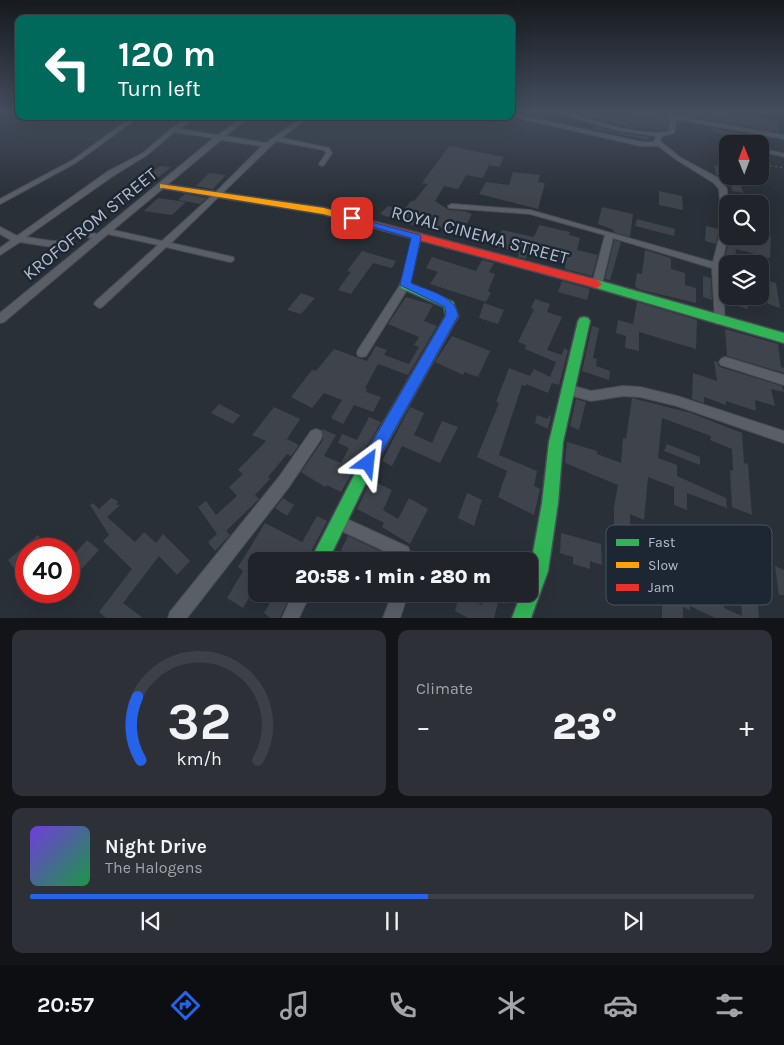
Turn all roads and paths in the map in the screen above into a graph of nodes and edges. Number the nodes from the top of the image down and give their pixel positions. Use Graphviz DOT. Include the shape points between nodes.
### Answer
graph roads {
  1 [pos="103,141"];
  2 [pos="160,141"];
  3 [pos="216,141"];
  4 [pos="243,141"];
  5 [pos="273,141"];
  6 [pos="285,141"];
  7 [pos="627,141"];
  8 [pos="657,141"];
  9 [pos="660,144"];
  10 [pos="267,145"];
  11 [pos="769,152"];
  12 [pos="784,155"];
  13 [pos="322,164"];
  14 [pos="769,166"];
  15 [pos="784,168"];
  16 [pos="163,186"];
  17 [pos="219,194"];
  18 [pos="0,202"];
  19 [pos="452,206"];
  20 [pos="0,230"];
  21 [pos="102,234"];
  22 [pos="610,234"];
  23 [pos="416,237"];
  24 [pos="19,239"];
  25 [pos="163,244"];
  26 [pos="0,252"];
  27 [pos="230,259"];
  28 [pos="716,266"];
  29 [pos="597,284"];
  30 [pos="405,285"];
  31 [pos="99,304"];
  32 [pos="0,319"];
  33 [pos="720,320"];
  34 [pos="584,321"];
  35 [pos="784,338"];
  36 [pos="362,353"];
  37 [pos="725,362"];
  38 [pos="784,380"];
  39 [pos="570,390"];
  40 [pos="316,435"];
  41 [pos="784,437"];
  42 [pos="338,522"];
  43 [pos="323,552"];
  44 [pos="403,552"];
  45 [pos="298,602"];
  46 [pos="397,602"];
  47 [pos="176,618"];
  48 [pos="290,618"];
  49 [pos="391,618"];
  50 [pos="522,618"];
  1 -- 18 [label="street" via="75,161"];
  2 -- 24 [label="street"];
  3 -- 16 [label="street, KROFOFROM STREET"];
  4 -- 10 [label="street"];
  5 -- 10 [label="street"];
  6 -- 13 [label="street" via="327,149 329,153"];
  7 -- 9 [label="street"];
  8 -- 9 [label="street"];
  9 -- 28 [label="street" via="717,181 723,189 726,226"];
  10 -- 17 [label="street"];
  11 -- 12 [label="lane"];
  14 -- 15 [label="path"];
  16 -- 17 [label="street, ROYAL CINEMA STREET"];
  16 -- 21 [label="street, KROFOFROM STREET"];
  17 -- 23 [label="street, ROYAL CINEMA STREET" via="324,211"];
  17 -- 25 [label="street"];
  19 -- 22 [label="street" via="530,212"];
  20 -- 24 [label="street"];
  21 -- 24 [label="street" via="78,233 52,244"];
  21 -- 25 [label="street"];
  21 -- 32 [label="street, KROFOFROM STREET"];
  22 -- 28 [label="street"];
  22 -- 29 [label="street"];
  23 -- 29 [label="street, ROYAL CINEMA STREET"];
  23 -- 30 [label="street"];
  24 -- 26 [label="street"];
  25 -- 27 [label="street"];
  25 -- 31 [label="street"];
  28 -- 33 [label="street"];
  29 -- 33 [label="street, ROYAL CINEMA STREET"];
  30 -- 36 [label="street"];
  30 -- 42 [label="street" via="449,305 452,316"];
  33 -- 35 [label="street, ROYAL CINEMA STREET"];
  34 -- 39 [label="street"];
  37 -- 38 [label="street"];
  39 -- 41 [label="street" via="591,396 640,392"];
  39 -- 50 [label="street" via="556,442 539,571"];
  40 -- 47 [label="street" via="284,482"];
  42 -- 43 [label="street"];
  42 -- 44 [label="street"];
  45 -- 48 [label="street"];
  46 -- 49 [label="street"];
}
